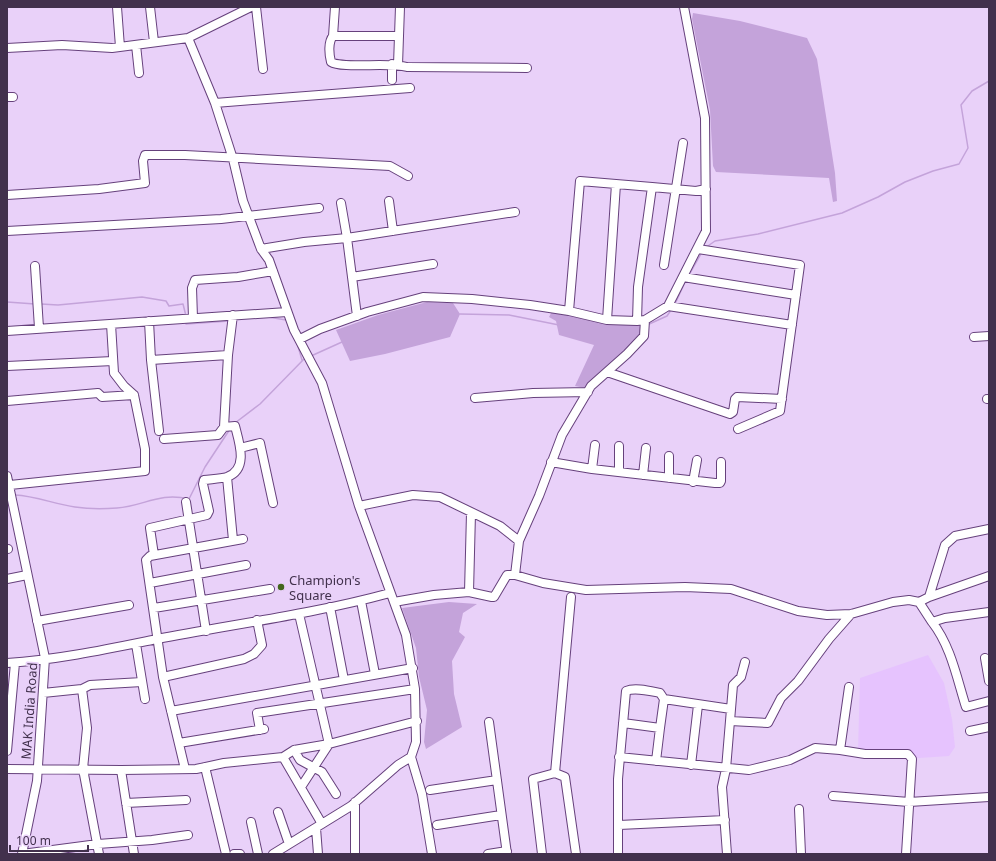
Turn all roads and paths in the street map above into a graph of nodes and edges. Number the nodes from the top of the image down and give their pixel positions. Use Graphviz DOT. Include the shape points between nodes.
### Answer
graph roads {
  1 [pos="117,7"];
  2 [pos="150,7"];
  3 [pos="251,7"];
  4 [pos="256,7"];
  5 [pos="335,7"];
  6 [pos="400,7"];
  7 [pos="684,7"];
  8 [pos="333,36"];
  9 [pos="398,36"];
  10 [pos="188,38"];
  11 [pos="154,42"];
  12 [pos="136,45"];
  13 [pos="120,47"];
  14 [pos="7,48"];
  15 [pos="395,65"];
  16 [pos="527,68"];
  17 [pos="263,69"];
  18 [pos="139,74"];
  19 [pos="392,80"];
  20 [pos="410,88"];
  21 [pos="214,103"];
  22 [pos="683,143"];
  23 [pos="233,158"];
  24 [pos="408,176"];
  25 [pos="616,184"];
  26 [pos="652,186"];
  27 [pos="676,189"];
  28 [pos="706,189"];
  29 [pos="7,195"];
  30 [pos="389,201"];
  31 [pos="341,203"];
  32 [pos="319,208"];
  33 [pos="515,212"];
  34 [pos="248,215"];
  35 [pos="7,231"];
  36 [pos="393,231"];
  37 [pos="347,238"];
  38 [pos="261,249"];
  39 [pos="702,249"];
  40 [pos="433,264"];
  41 [pos="664,265"];
  42 [pos="34,266"];
  43 [pos="273,272"];
  44 [pos="352,277"];
  45 [pos="686,278"];
  46 [pos="796,295"];
  47 [pos="672,306"];
  48 [pos="569,311"];
  49 [pos="287,312"];
  50 [pos="233,315"];
  51 [pos="357,316"];
  52 [pos="193,318"];
  53 [pos="607,320"];
  54 [pos="149,321"];
  55 [pos="642,323"];
  56 [pos="111,324"];
  57 [pos="792,325"];
  58 [pos="39,328"];
  59 [pos="7,331"];
  60 [pos="989,336"];
  61 [pos="974,337"];
  62 [pos="300,339"];
  63 [pos="228,355"];
  64 [pos="151,360"];
  65 [pos="113,361"];
  66 [pos="7,366"];
  67 [pos="607,372"];
  68 [pos="588,392"];
  69 [pos="134,394"];
  70 [pos="475,398"];
  71 [pos="782,399"];
  72 [pos="7,401"];
  73 [pos="225,427"];
  74 [pos="738,428"];
  75 [pos="159,431"];
  76 [pos="164,439"];
  77 [pos="595,445"];
  78 [pos="619,446"];
  79 [pos="240,448"];
  80 [pos="646,448"];
  81 [pos="669,456"];
  82 [pos="697,460"];
  83 [pos="551,462"];
  84 [pos="720,462"];
  85 [pos="592,469"];
  86 [pos="619,472"];
  87 [pos="643,475"];
  88 [pos="7,476"];
  89 [pos="227,477"];
  90 [pos="669,478"];
  91 [pos="693,482"];
  92 [pos="10,489"];
  93 [pos="186,502"];
  94 [pos="273,503"];
  95 [pos="359,506"];
  96 [pos="471,513"];
  97 [pos="188,519"];
  98 [pos="989,528"];
  99 [pos="243,539"];
  100 [pos="233,540"];
  101 [pos="519,541"];
  102 [pos="193,547"];
  103 [pos="154,555"];
  104 [pos="246,565"];
  105 [pos="197,574"];
  106 [pos="27,575"];
  107 [pos="514,575"];
  108 [pos="989,576"];
  109 [pos="7,579"];
  110 [pos="150,583"];
  111 [pos="270,589"];
  112 [pos="469,592"];
  113 [pos="390,593"];
  114 [pos="571,597"];
  115 [pos="929,597"];
  116 [pos="201,600"];
  117 [pos="361,601"];
  118 [pos="394,602"];
  119 [pos="919,602"];
  120 [pos="129,606"];
  121 [pos="330,606"];
  122 [pos="154,608"];
  123 [pos="989,612"];
  124 [pos="298,614"];
  125 [pos="852,614"];
  126 [pos="257,620"];
  127 [pos="37,621"];
  128 [pos="932,622"];
  129 [pos="206,631"];
  130 [pos="156,639"];
  131 [pos="136,644"];
  132 [pos="45,658"];
  133 [pos="985,658"];
  134 [pos="745,662"];
  135 [pos="11,663"];
  136 [pos="413,668"];
  137 [pos="375,674"];
  138 [pos="163,677"];
  139 [pos="344,680"];
  140 [pos="989,681"];
  141 [pos="142,682"];
  142 [pos="314,685"];
  143 [pos="849,687"];
  144 [pos="82,689"];
  145 [pos="415,689"];
  146 [pos="43,693"];
  147 [pos="145,699"];
  148 [pos="664,699"];
  149 [pos="9,700"];
  150 [pos="989,701"];
  151 [pos="318,704"];
  152 [pos="698,705"];
  153 [pos="731,709"];
  154 [pos="171,711"];
  155 [pos="417,721"];
  156 [pos="730,721"];
  157 [pos="489,722"];
  158 [pos="623,724"];
  159 [pos="8,727"];
  160 [pos="989,727"];
  161 [pos="660,728"];
  162 [pos="970,731"];
  163 [pos="178,743"];
  164 [pos="328,744"];
  165 [pos="294,750"];
  166 [pos="840,750"];
  167 [pos="7,751"];
  168 [pos="321,755"];
  169 [pos="283,757"];
  170 [pos="411,757"];
  171 [pos="619,757"];
  172 [pos="656,761"];
  173 [pos="691,765"];
  174 [pos="205,767"];
  175 [pos="314,767"];
  176 [pos="7,769"];
  177 [pos="38,769"];
  178 [pos="83,769"];
  179 [pos="185,769"];
  180 [pos="726,769"];
  181 [pos="121,770"];
  182 [pos="322,772"];
  183 [pos="555,774"];
  184 [pos="497,780"];
  185 [pos="301,787"];
  186 [pos="430,790"];
  187 [pos="336,794"];
  188 [pos="834,796"];
  189 [pos="989,797"];
  190 [pos="186,800"];
  191 [pos="355,802"];
  192 [pos="909,802"];
  193 [pos="126,803"];
  194 [pos="799,809"];
  195 [pos="278,812"];
  196 [pos="502,815"];
  197 [pos="725,820"];
  198 [pos="251,822"];
  199 [pos="437,825"];
  200 [pos="619,825"];
  201 [pos="319,826"];
  202 [pos="188,835"];
  203 [pos="132,841"];
  204 [pos="98,844"];
  205 [pos="289,844"];
  206 [pos="61,852"];
  207 [pos="507,853"];
  208 [pos="22,854"];
  209 [pos="99,854"];
  210 [pos="134,854"];
  211 [pos="226,854"];
  212 [pos="234,854"];
  213 [pos="240,854"];
  214 [pos="258,854"];
  215 [pos="273,854"];
  216 [pos="318,854"];
  217 [pos="355,854"];
  218 [pos="432,854"];
  219 [pos="488,854"];
  220 [pos="542,854"];
  221 [pos="576,854"];
  222 [pos="618,854"];
  223 [pos="727,854"];
  224 [pos="801,854"];
  225 [pos="906,854"];
  1 -- 13 [label="street"];
  2 -- 11 [label="street"];
  3 -- 10 [label="street"];
  4 -- 17 [label="street"];
  5 -- 8 [label="street"];
  6 -- 9 [label="street"];
  7 -- 28 [label="street" via="705,118"];
  8 -- 9 [label="street"];
  8 -- 15 [label="street" via="331,62"];
  9 -- 15 [label="street"];
  10 -- 11 [label="street"];
  10 -- 21 [label="street"];
  11 -- 12 [label="street"];
  12 -- 13 [label="street"];
  12 -- 18 [label="street"];
  13 -- 14 [label="street" via="62,45"];
  15 -- 16 [label="street"];
  15 -- 19 [label="street"];
  20 -- 21 [label="street"];
  21 -- 23 [label="street"];
  22 -- 27 [label="street"];
  23 -- 24 [label="street" via="390,166"];
  23 -- 29 [label="street" via="145,155 145,183"];
  23 -- 34 [label="street"];
  25 -- 26 [label="street"];
  25 -- 48 [label="street" via="580,181"];
  25 -- 53 [label="street"];
  26 -- 27 [label="street"];
  26 -- 55 [label="street" via="638,287"];
  27 -- 28 [label="street"];
  27 -- 41 [label="street"];
  28 -- 39 [label="street" via="706,231"];
  30 -- 36 [label="street"];
  31 -- 37 [label="street"];
  32 -- 34 [label="street"];
  33 -- 36 [label="street"];
  34 -- 35 [label="street" via="221,219"];
  34 -- 38 [label="street"];
  36 -- 37 [label="street"];
  37 -- 38 [label="street"];
  37 -- 44 [label="street"];
  38 -- 43 [label="street" via="270,260"];
  39 -- 45 [label="street"];
  39 -- 46 [label="street" via="800,265"];
  40 -- 44 [label="street"];
  42 -- 58 [label="street"];
  43 -- 49 [label="street"];
  43 -- 52 [label="street" via="195,280 192,288"];
  44 -- 51 [label="street"];
  45 -- 46 [label="street"];
  45 -- 47 [label="street"];
  46 -- 57 [label="street"];
  47 -- 55 [label="street"];
  47 -- 57 [label="street"];
  48 -- 51 [label="street" via="472,299 423,298"];
  48 -- 53 [label="street"];
  49 -- 50 [label="street"];
  49 -- 62 [label="street"];
  50 -- 52 [label="street"];
  50 -- 63 [label="street"];
  51 -- 62 [label="street"];
  52 -- 54 [label="street"];
  53 -- 55 [label="street"];
  54 -- 56 [label="street"];
  54 -- 64 [label="street"];
  55 -- 67 [label="street" via="644,336"];
  56 -- 58 [label="street"];
  56 -- 65 [label="street"];
  57 -- 71 [label="street"];
  58 -- 59 [label="street"];
  60 -- 61 [label="street"];
  62 -- 95 [label="street" via="322,383"];
  63 -- 64 [label="street"];
  63 -- 73 [label="street"];
  64 -- 75 [label="street"];
  65 -- 66 [label="street"];
  65 -- 69 [label="street" via="114,373"];
  67 -- 68 [label="street"];
  67 -- 71 [label="street" via="730,414 733,412 737,397"];
  68 -- 70 [label="street"];
  68 -- 83 [label="street" via="562,435"];
  69 -- 72 [label="street" via="102,397 98,393"];
  69 -- 92 [label="street" via="145,449 145,471"];
  71 -- 74 [label="street" via="779,413"];
  73 -- 76 [label="street" via="218,435"];
  73 -- 79 [label="street" via="235,426"];
  77 -- 85 [label="street"];
  78 -- 86 [label="street"];
  79 -- 89 [label="street" via="241,456 237,470"];
  79 -- 94 [label="street" via="260,443"];
  80 -- 87 [label="street"];
  81 -- 90 [label="street"];
  82 -- 91 [label="street"];
  83 -- 85 [label="street"];
  83 -- 101 [label="street"];
  84 -- 91 [label="street" via="721,483"];
  85 -- 86 [label="street"];
  86 -- 87 [label="street"];
  87 -- 90 [label="street"];
  88 -- 92 [label="street, MAK India Road"];
  89 -- 97 [label="street" via="204,480 209,511 203,517"];
  89 -- 100 [label="street"];
  90 -- 91 [label="street"];
  92 -- 106 [label="street, MAK India Road"];
  93 -- 97 [label="street"];
  95 -- 96 [label="street" via="413,494 440,497"];
  95 -- 113 [label="street"];
  96 -- 101 [label="street" via="500,526"];
  96 -- 112 [label="street"];
  97 -- 102 [label="street"];
  97 -- 103 [label="street" via="150,528"];
  98 -- 115 [label="street" via="954,536 945,545"];
  99 -- 100 [label="street"];
  100 -- 102 [label="street"];
  101 -- 107 [label="street"];
  102 -- 103 [label="street"];
  102 -- 105 [label="street"];
  103 -- 110 [label="street" via="147,557 146,560"];
  104 -- 105 [label="street"];
  105 -- 110 [label="street"];
  105 -- 116 [label="street"];
  106 -- 109 [label="street"];
  106 -- 127 [label="street, MAK India Road"];
  107 -- 112 [label="street" via="507,574 494,596"];
  107 -- 125 [label="street" via="586,590 685,587 730,589 798,611 827,615"];
  108 -- 115 [label="street"];
  110 -- 122 [label="street"];
  111 -- 116 [label="street"];
  112 -- 118 [label="street"];
  113 -- 117 [label="street"];
  113 -- 118 [label="street"];
  114 -- 183 [label="street"];
  115 -- 119 [label="street"];
  116 -- 122 [label="street"];
  116 -- 129 [label="street"];
  117 -- 121 [label="street"];
  117 -- 137 [label="street"];
  118 -- 136 [label="street" via="406,635"];
  119 -- 125 [label="street" via="892,602"];
  119 -- 128 [label="street"];
  120 -- 127 [label="street"];
  121 -- 124 [label="street"];
  121 -- 139 [label="street"];
  122 -- 130 [label="street"];
  123 -- 128 [label="street"];
  124 -- 126 [label="street"];
  124 -- 142 [label="street"];
  125 -- 156 [label="street" via="798,681 781,698 768,723"];
  126 -- 129 [label="street"];
  126 -- 138 [label="street" via="262,644 254,654 244,659"];
  127 -- 132 [label="street, MAK India Road"];
  128 -- 150 [label="street" via="941,635 950,657 966,707"];
  129 -- 130 [label="street"];
  130 -- 131 [label="street"];
  130 -- 138 [label="street"];
  131 -- 132 [label="street"];
  131 -- 141 [label="street"];
  132 -- 135 [label="street"];
  132 -- 146 [label="street, MAK India Road"];
  133 -- 140 [label="street"];
  134 -- 153 [label="street" via="741,677 733,685"];
  135 -- 149 [label="street"];
  136 -- 137 [label="street"];
  136 -- 145 [label="street"];
  137 -- 139 [label="street"];
  138 -- 154 [label="street"];
  139 -- 142 [label="street"];
  141 -- 144 [label="street" via="90,685"];
  141 -- 147 [label="street"];
  142 -- 151 [label="street"];
  142 -- 154 [label="street"];
  143 -- 166 [label="street"];
  144 -- 146 [label="street"];
  144 -- 178 [label="street" via="87,728"];
  145 -- 151 [label="street"];
  145 -- 155 [label="street"];
  146 -- 177 [label="street, MAK India Road"];
  148 -- 152 [label="street"];
  148 -- 158 [label="street" via="660,693 628,690 625,693"];
  148 -- 161 [label="street"];
  149 -- 159 [label="street"];
  151 -- 163 [label="street" via="257,713 262,729"];
  151 -- 164 [label="street"];
  152 -- 153 [label="street"];
  152 -- 173 [label="street"];
  153 -- 156 [label="street"];
  154 -- 163 [label="street"];
  155 -- 164 [label="street"];
  155 -- 170 [label="street" via="416,742"];
  156 -- 180 [label="street"];
  157 -- 184 [label="street"];
  158 -- 161 [label="street"];
  158 -- 171 [label="street"];
  159 -- 167 [label="street"];
  160 -- 162 [label="street"];
  161 -- 172 [label="street"];
  163 -- 179 [label="street"];
  164 -- 165 [label="street"];
  164 -- 168 [label="street"];
  165 -- 169 [label="street"];
  165 -- 175 [label="street" via="300,760"];
  166 -- 180 [label="street" via="815,748 790,760 749,770"];
  166 -- 192 [label="street" via="865,754 908,754 912,759"];
  168 -- 175 [label="street"];
  168 -- 182 [label="street"];
  169 -- 174 [label="street"];
  169 -- 185 [label="street"];
  170 -- 191 [label="street"];
  170 -- 218 [label="street" via="422,794"];
  171 -- 172 [label="street"];
  171 -- 200 [label="street"];
  172 -- 173 [label="street"];
  173 -- 180 [label="street"];
  174 -- 179 [label="street"];
  174 -- 211 [label="street"];
  175 -- 182 [label="street"];
  175 -- 185 [label="street"];
  176 -- 177 [label="street"];
  177 -- 178 [label="street"];
  177 -- 208 [label="street, MAK India Road"];
  178 -- 181 [label="street"];
  178 -- 204 [label="street"];
  179 -- 181 [label="street"];
  180 -- 197 [label="street" via="722,787"];
  181 -- 193 [label="street"];
  182 -- 187 [label="street"];
  183 -- 220 [label="street" via="533,779"];
  183 -- 221 [label="street" via="565,777"];
  184 -- 186 [label="street"];
  184 -- 196 [label="street"];
  185 -- 201 [label="street"];
  188 -- 192 [label="street"];
  189 -- 192 [label="street"];
  190 -- 193 [label="street"];
  191 -- 201 [label="street"];
  191 -- 217 [label="street"];
  192 -- 225 [label="street"];
  193 -- 203 [label="street"];
  194 -- 224 [label="street"];
  195 -- 205 [label="street"];
  196 -- 199 [label="street"];
  196 -- 207 [label="street"];
  197 -- 200 [label="street"];
  197 -- 223 [label="street"];
  198 -- 214 [label="street"];
  200 -- 222 [label="street"];
  201 -- 205 [label="street"];
  201 -- 216 [label="street"];
  202 -- 203 [label="street"];
  203 -- 204 [label="street"];
  203 -- 210 [label="street"];
  204 -- 206 [label="street"];
  204 -- 209 [label="street"];
  205 -- 215 [label="street"];
  206 -- 208 [label="street"];
  207 -- 219 [label="street"];
  212 -- 213 [label="street"];
}
